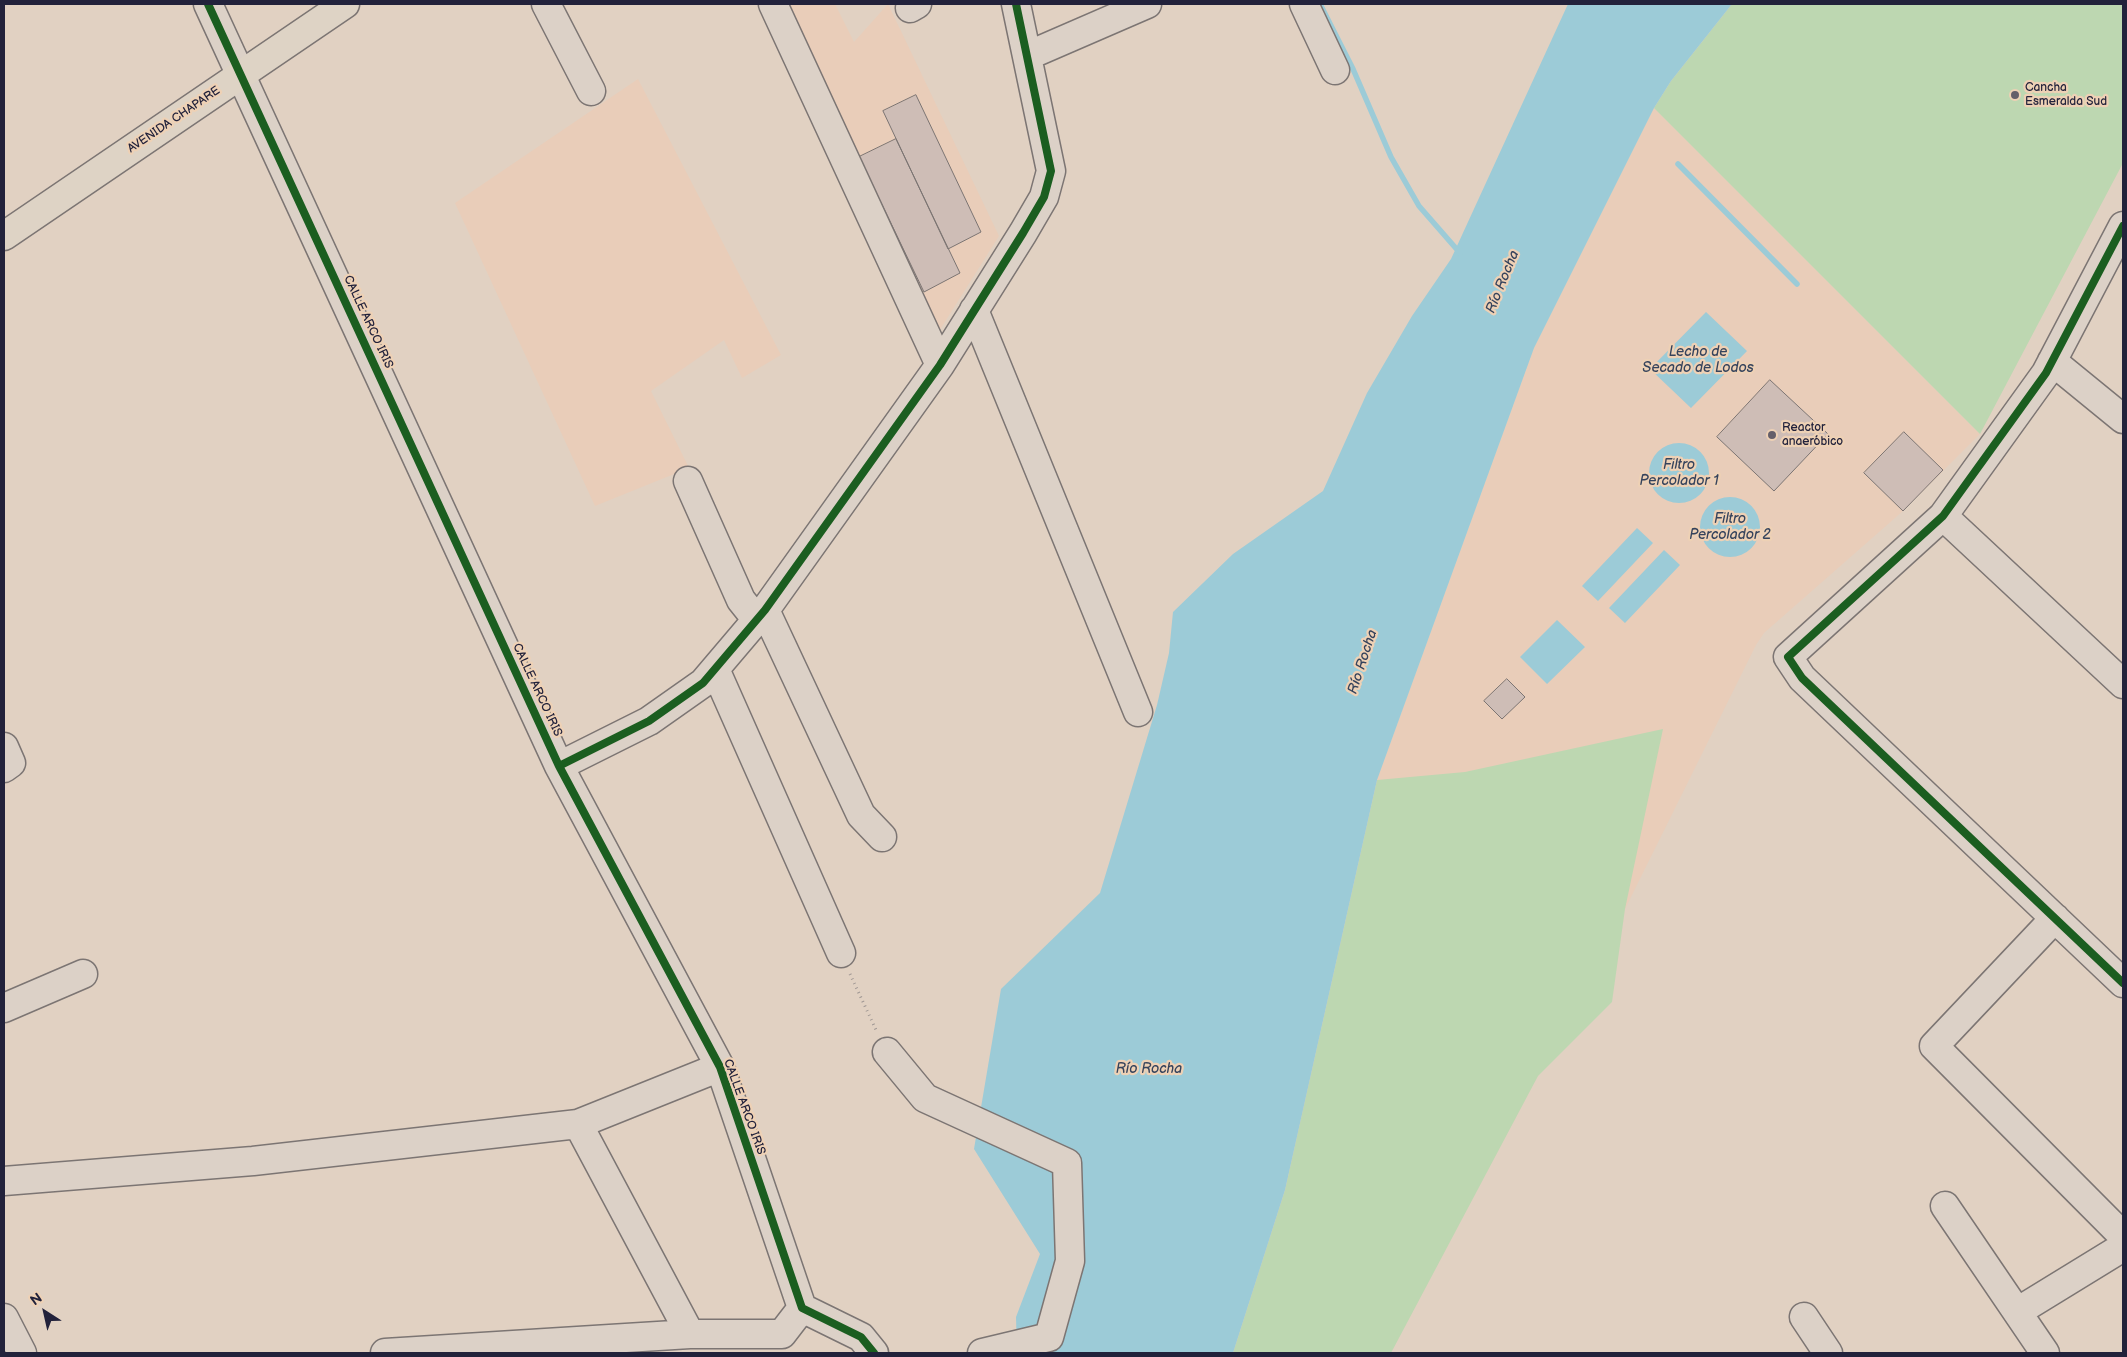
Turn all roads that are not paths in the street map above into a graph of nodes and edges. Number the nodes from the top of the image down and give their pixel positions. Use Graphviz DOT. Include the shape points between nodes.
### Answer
graph roads {
  1 [pos="208,4"];
  2 [pos="346,4"];
  3 [pos="546,4"];
  4 [pos="773,4"];
  5 [pos="1016,4"];
  6 [pos="1147,4"];
  7 [pos="1304,4"];
  8 [pos="1027,56"];
  9 [pos="1335,70"];
  10 [pos="242,74"];
  11 [pos="591,91"];
  12 [pos="2123,226"];
  13 [pos="4,236"];
  14 [pos="974,310"];
  15 [pos="2052,361"];
  16 [pos="940,365"];
  17 [pos="2123,419"];
  18 [pos="688,482"];
  19 [pos="1943,516"];
  20 [pos="761,615"];
  21 [pos="715,669"];
  22 [pos="2123,684"];
  23 [pos="1138,712"];
  24 [pos="560,766"];
  25 [pos="882,837"];
  26 [pos="2055,918"];
  27 [pos="840,953"];
  28 [pos="83,974"];
  29 [pos="2123,983"];
  30 [pos="4,1008"];
  31 [pos="887,1052"];
  32 [pos="720,1068"];
  33 [pos="578,1124"];
  34 [pos="4,1181"];
  35 [pos="1945,1206"];
  36 [pos="2123,1236"];
  37 [pos="2123,1247"];
  38 [pos="802,1308"];
  39 [pos="2017,1312"];
  40 [pos="1804,1317"];
  41 [pos="4,1318"];
  42 [pos="690,1334"];
  43 [pos="434,1351"];
  44 [pos="22,1353"];
  45 [pos="385,1353"];
  46 [pos="874,1353"];
  47 [pos="982,1353"];
  48 [pos="1828,1353"];
  49 [pos="2045,1353"];
  1 -- 10 [label="street, CALLE ARCO IRIS"];
  2 -- 10 [label="main road, AVENIDA CHAPARE"];
  3 -- 11 [label="street"];
  4 -- 16 [label="street"];
  5 -- 8 [label="street"];
  6 -- 8 [label="street"];
  7 -- 9 [label="street"];
  8 -- 14 [label="street" via="1051,171 1044,197"];
  10 -- 13 [label="main road, AVENIDA CHAPARE"];
  10 -- 24 [label="street, CALLE ARCO IRIS"];
  12 -- 15 [label="street"];
  14 -- 16 [label="street"];
  14 -- 23 [label="street"];
  15 -- 17 [label="street"];
  15 -- 19 [label="street"];
  16 -- 20 [label="street"];
  18 -- 20 [label="street" via="741,600"];
  19 -- 22 [label="street"];
  19 -- 26 [label="street" via="1788,657 1802,678"];
  20 -- 21 [label="street"];
  20 -- 25 [label="street" via="861,815"];
  21 -- 24 [label="street" via="703,683 649,722"];
  21 -- 27 [label="street"];
  24 -- 32 [label="street, CALLE ARCO IRIS"];
  26 -- 29 [label="street"];
  26 -- 36 [label="street" via="1934,1046"];
  28 -- 30 [label="street"];
  31 -- 47 [label="street" via="925,1098 1067,1163 1070,1261 1049,1337"];
  32 -- 33 [label="street"];
  32 -- 38 [label="street, CALLE ARCO IRIS"];
  33 -- 34 [label="street" via="253,1161"];
  33 -- 42 [label="street"];
  35 -- 39 [label="street"];
  37 -- 39 [label="street"];
  38 -- 42 [label="street" via="782,1334"];
  38 -- 46 [label="street" via="861,1337"];
  39 -- 49 [label="street"];
  40 -- 48 [label="street"];
  41 -- 44 [label="street"];
  42 -- 43 [label="street"];
  43 -- 45 [label="street"];
}
